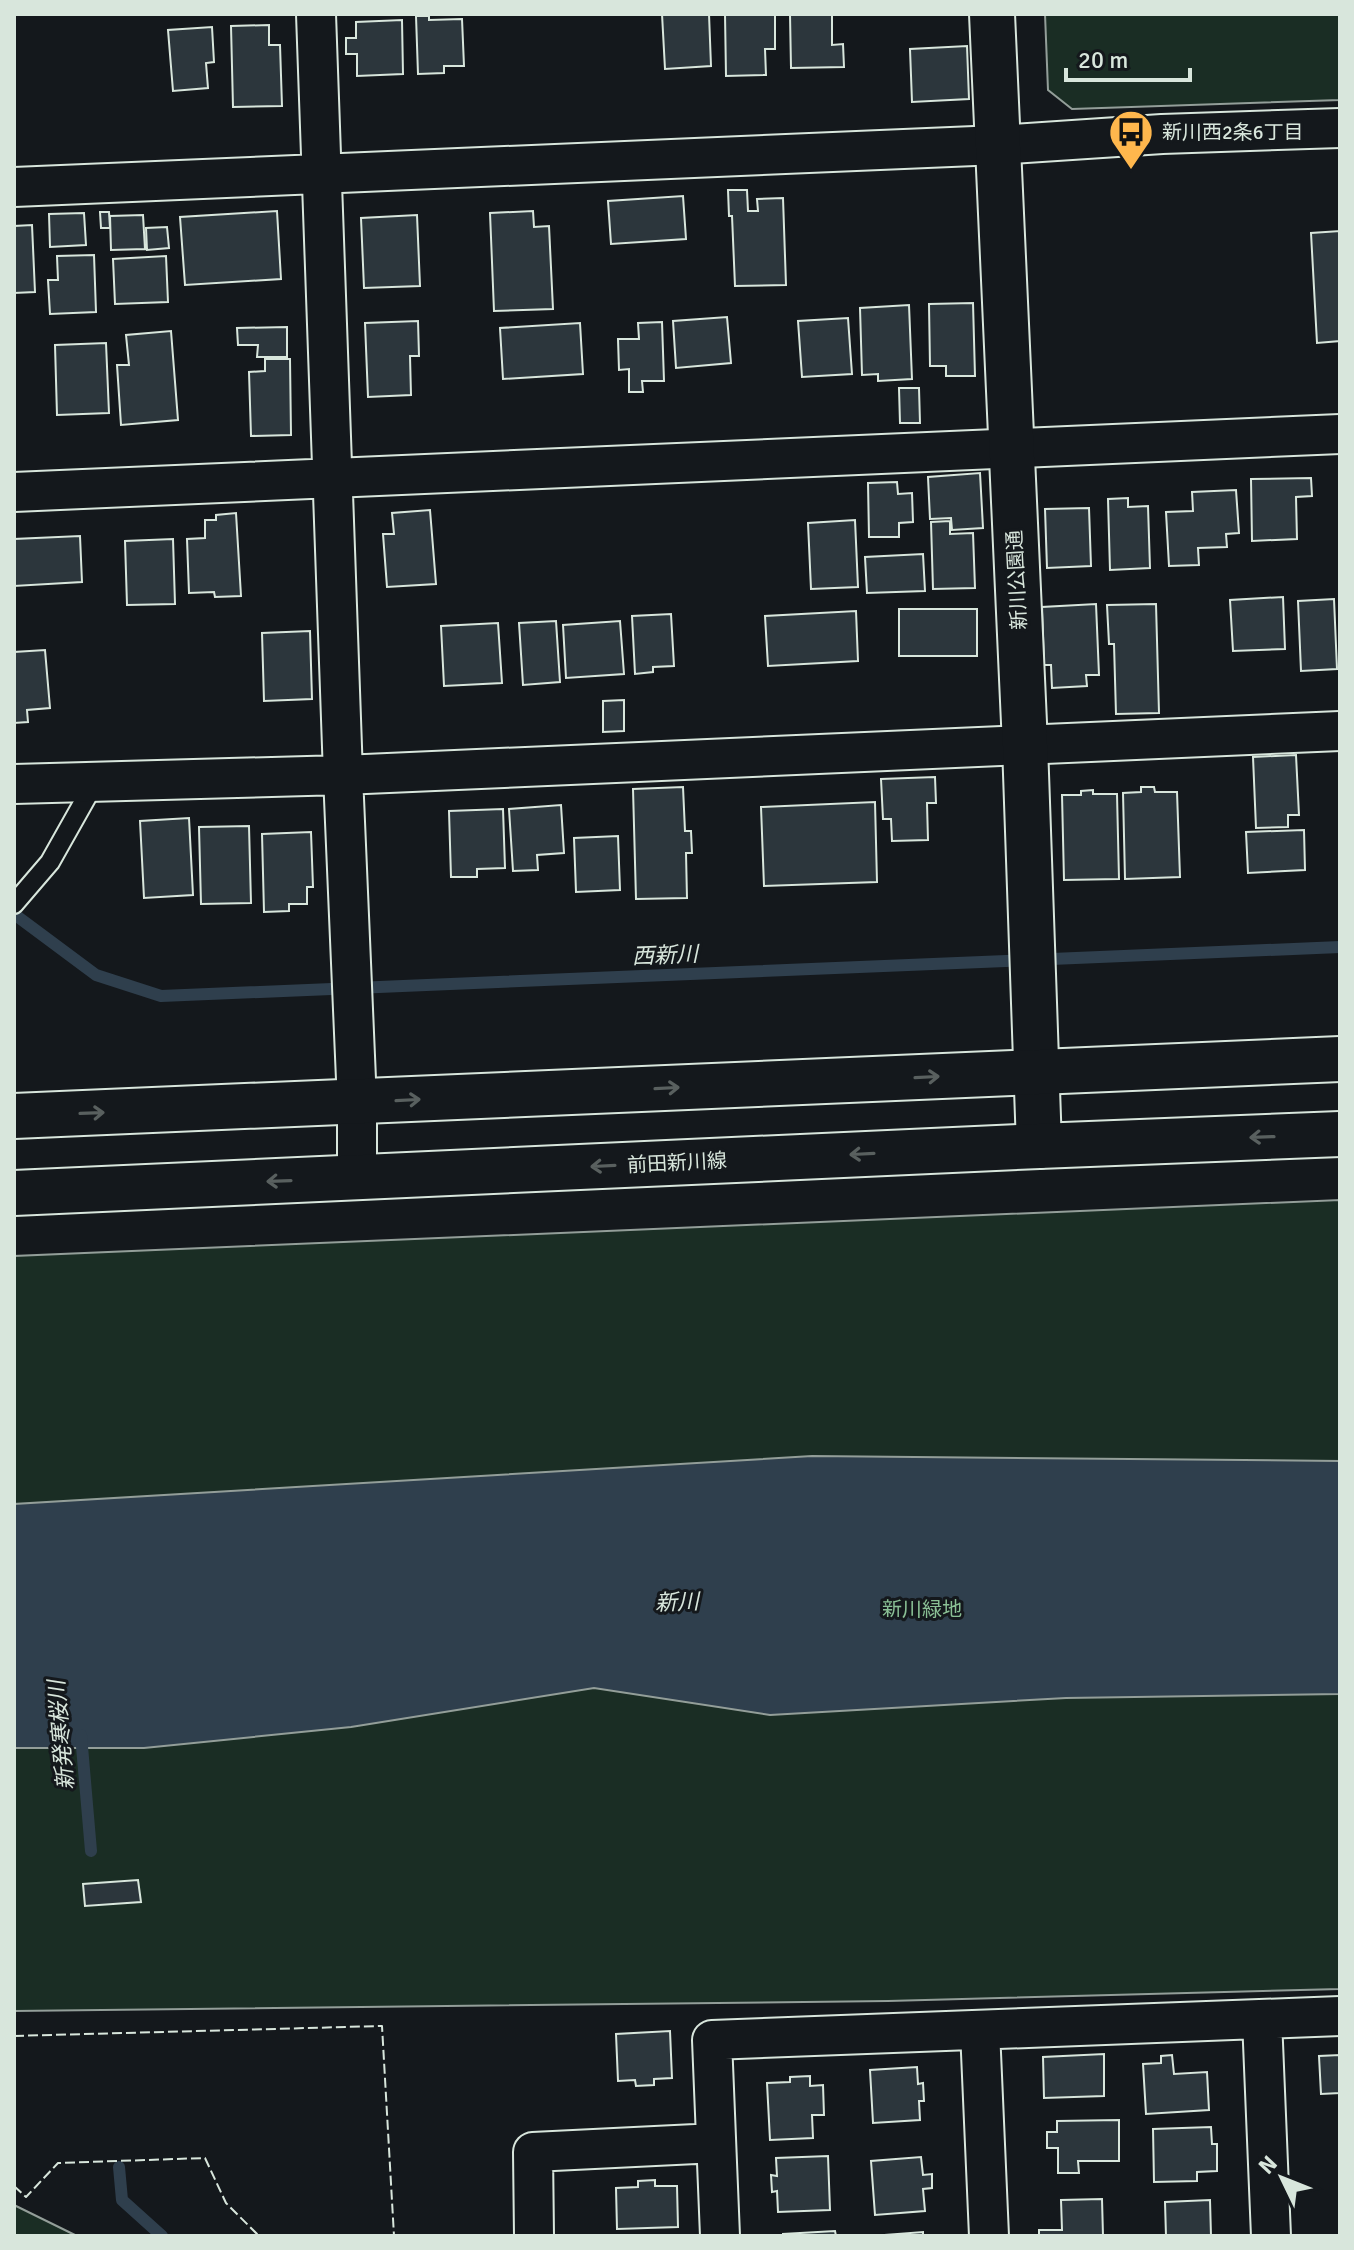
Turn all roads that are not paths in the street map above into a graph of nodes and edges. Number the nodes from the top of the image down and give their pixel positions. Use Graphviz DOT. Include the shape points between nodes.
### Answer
graph roads {
  1 [pos="316,14"];
  2 [pos="992,14"];
  3 [pos="1340,128"];
  4 [pos="998,145"];
  5 [pos="322,174"];
  6 [pos="14,187"];
  7 [pos="1340,434"];
  8 [pos="1010,449"];
  9 [pos="333,479"];
  10 [pos="14,492"];
  11 [pos="1340,731"];
  12 [pos="1025,745"];
  13 [pos="343,775"];
  14 [pos="95,782"];
  15 [pos="14,784"];
  16 [pos="14,904"];
  17 [pos="1340,1059"];
  18 [pos="1037,1072"];
  19 [pos="357,1103"];
  20 [pos="14,1116"];
  21 [pos="1340,1134"];
  22 [pos="1039,1146"];
  23 [pos="357,1178"];
  24 [pos="14,1193"];
  25 [pos="1340,2016"];
  26 [pos="1262,2019"];
  27 [pos="980,2030"];
  28 [pos="716,2143"];
  29 [pos="534,2236"];
  30 [pos="720,2236"];
  31 [pos="989,2236"];
  32 [pos="1271,2236"];
  1 -- 5 [label="street"];
  2 -- 4 [label="main road, 新川公園通"];
  3 -- 4 [label="street"];
  4 -- 5 [label="street"];
  4 -- 8 [label="main road, 新川公園通"];
  5 -- 6 [label="street"];
  5 -- 9 [label="street"];
  7 -- 8 [label="street"];
  8 -- 9 [label="street"];
  8 -- 12 [label="main road, 新川公園通"];
  9 -- 10 [label="street"];
  9 -- 13 [label="street"];
  11 -- 12 [label="street"];
  12 -- 13 [label="street"];
  12 -- 18 [label="main road, 新川公園通"];
  13 -- 14 [label="street"];
  13 -- 19 [label="street"];
  14 -- 15 [label="street"];
  14 -- 16 [label="lane" via="50,862"];
  17 -- 18 [label="main road"];
  19 -- 18 [label="main road, one-way"];
  18 -- 22 [label="main road, 新川公園通"];
  20 -- 19 [label="main road, one-way"];
  19 -- 23 [label="street"];
  21 -- 22 [label="main road, 前田新川線, one-way"];
  22 -- 23 [label="main road, 前田新川線, one-way"];
  23 -- 24 [label="main road, 前田新川線, one-way"];
  25 -- 26 [label="street"];
  26 -- 27 [label="street"];
  26 -- 32 [label="street"];
  27 -- 28 [label="street" via="712,2040"];
  27 -- 31 [label="street"];
  28 -- 29 [label="street" via="533,2152"];
  28 -- 30 [label="street"];
}
